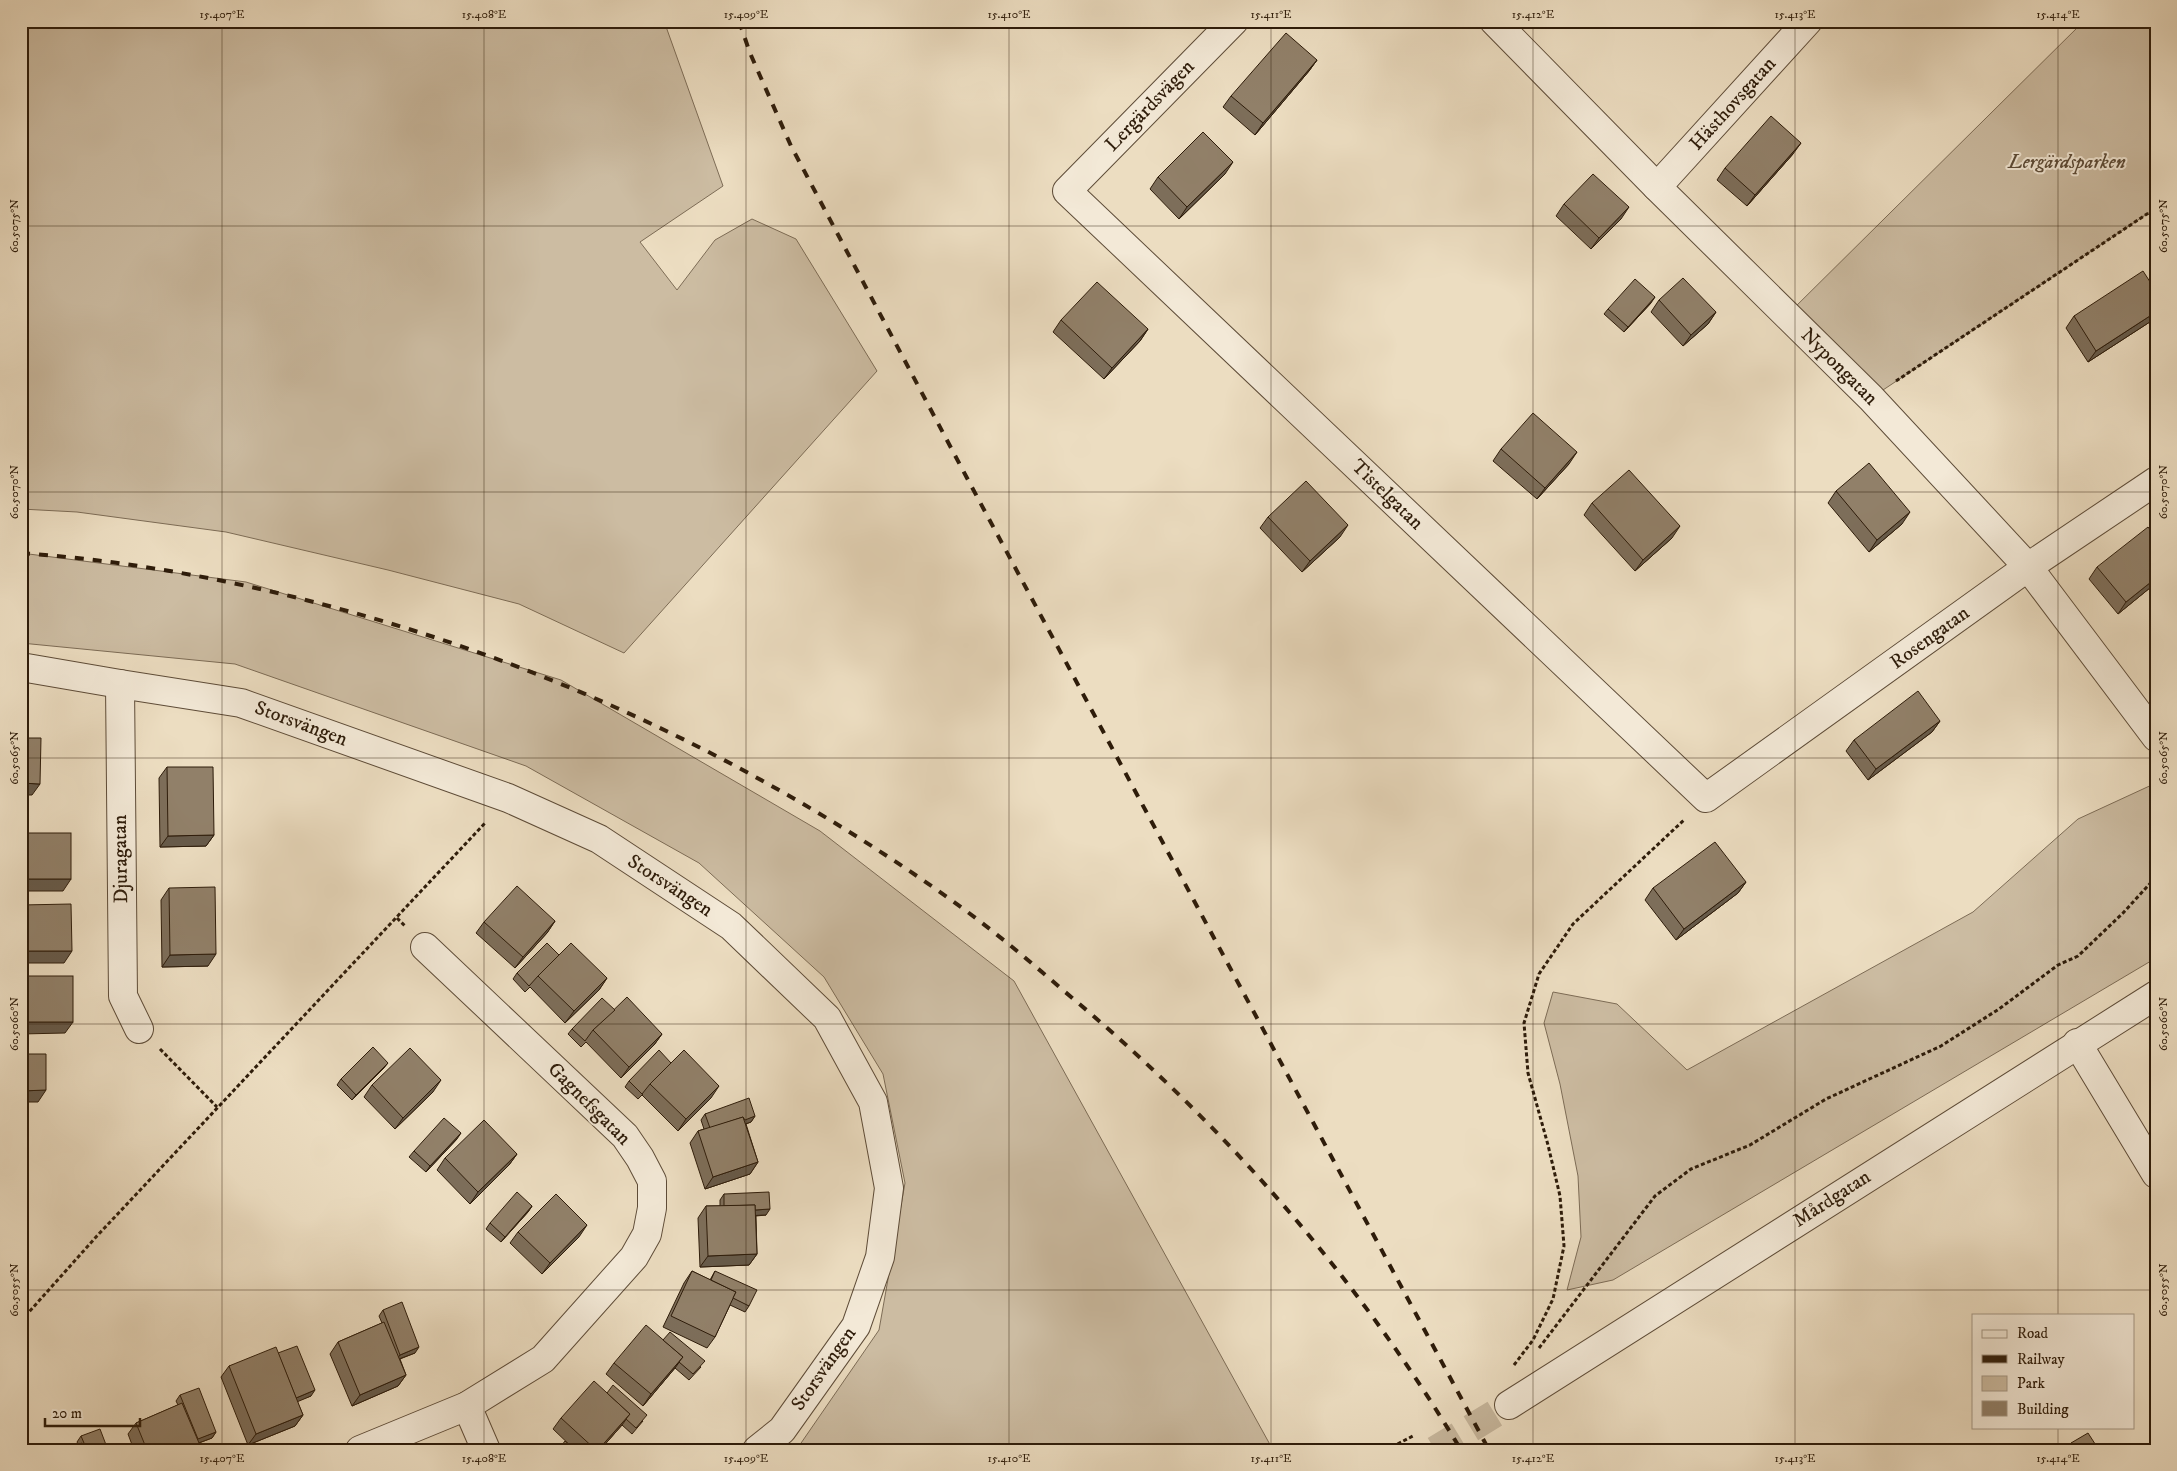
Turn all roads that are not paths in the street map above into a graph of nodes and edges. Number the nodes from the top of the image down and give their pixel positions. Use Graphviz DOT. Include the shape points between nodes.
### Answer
graph roads {
  1 [pos="1234,21"];
  2 [pos="1494,21"];
  3 [pos="1808,21"];
  4 [pos="1657,187"];
  5 [pos="1067,192"];
  6 [pos="2156,481"];
  7 [pos="2028,568"];
  8 [pos="21,667"];
  9 [pos="120,684"];
  10 [pos="2156,736"];
  11 [pos="1706,798"];
  12 [pos="425,947"];
  13 [pos="2156,995"];
  14 [pos="139,1029"];
  15 [pos="2077,1043"];
  16 [pos="2156,1174"];
  17 [pos="1509,1405"];
  18 [pos="467,1406"];
  19 [pos="360,1450"];
  20 [pos="486,1450"];
  21 [pos="757,1450"];
  1 -- 5 [label="street, Lergärdsvägen"];
  2 -- 4 [label="street, Nypongatan"];
  3 -- 4 [label="street, Hästhovsgatan"];
  4 -- 7 [label="street, Nypongatan" via="1871,398"];
  5 -- 11 [label="street, Tistelgatan"];
  6 -- 7 [label="street, Rosengatan"];
  7 -- 10 [label="street, Nypongatan"];
  7 -- 11 [label="street, Rosengatan"];
  8 -- 9 [label="street, Storsvängen"];
  9 -- 14 [label="street, Djuragatan" via="122,996"];
  9 -- 21 [label="street, Storsvängen" via="240,703 508,798 598,839 731,926 828,1018 873,1102 889,1188 880,1257 856,1326 782,1430"];
  12 -- 18 [label="street, Gagnefsgatan" via="625,1136 652,1181 652,1208 647,1234 634,1257 543,1359"];
  13 -- 15 [label="street, Mårdgatan"];
  15 -- 16 [label="street"];
  15 -- 17 [label="street, Mårdgatan"];
  18 -- 19 [label="street, Gagnefsgatan"];
  18 -- 20 [label="street"];
}
